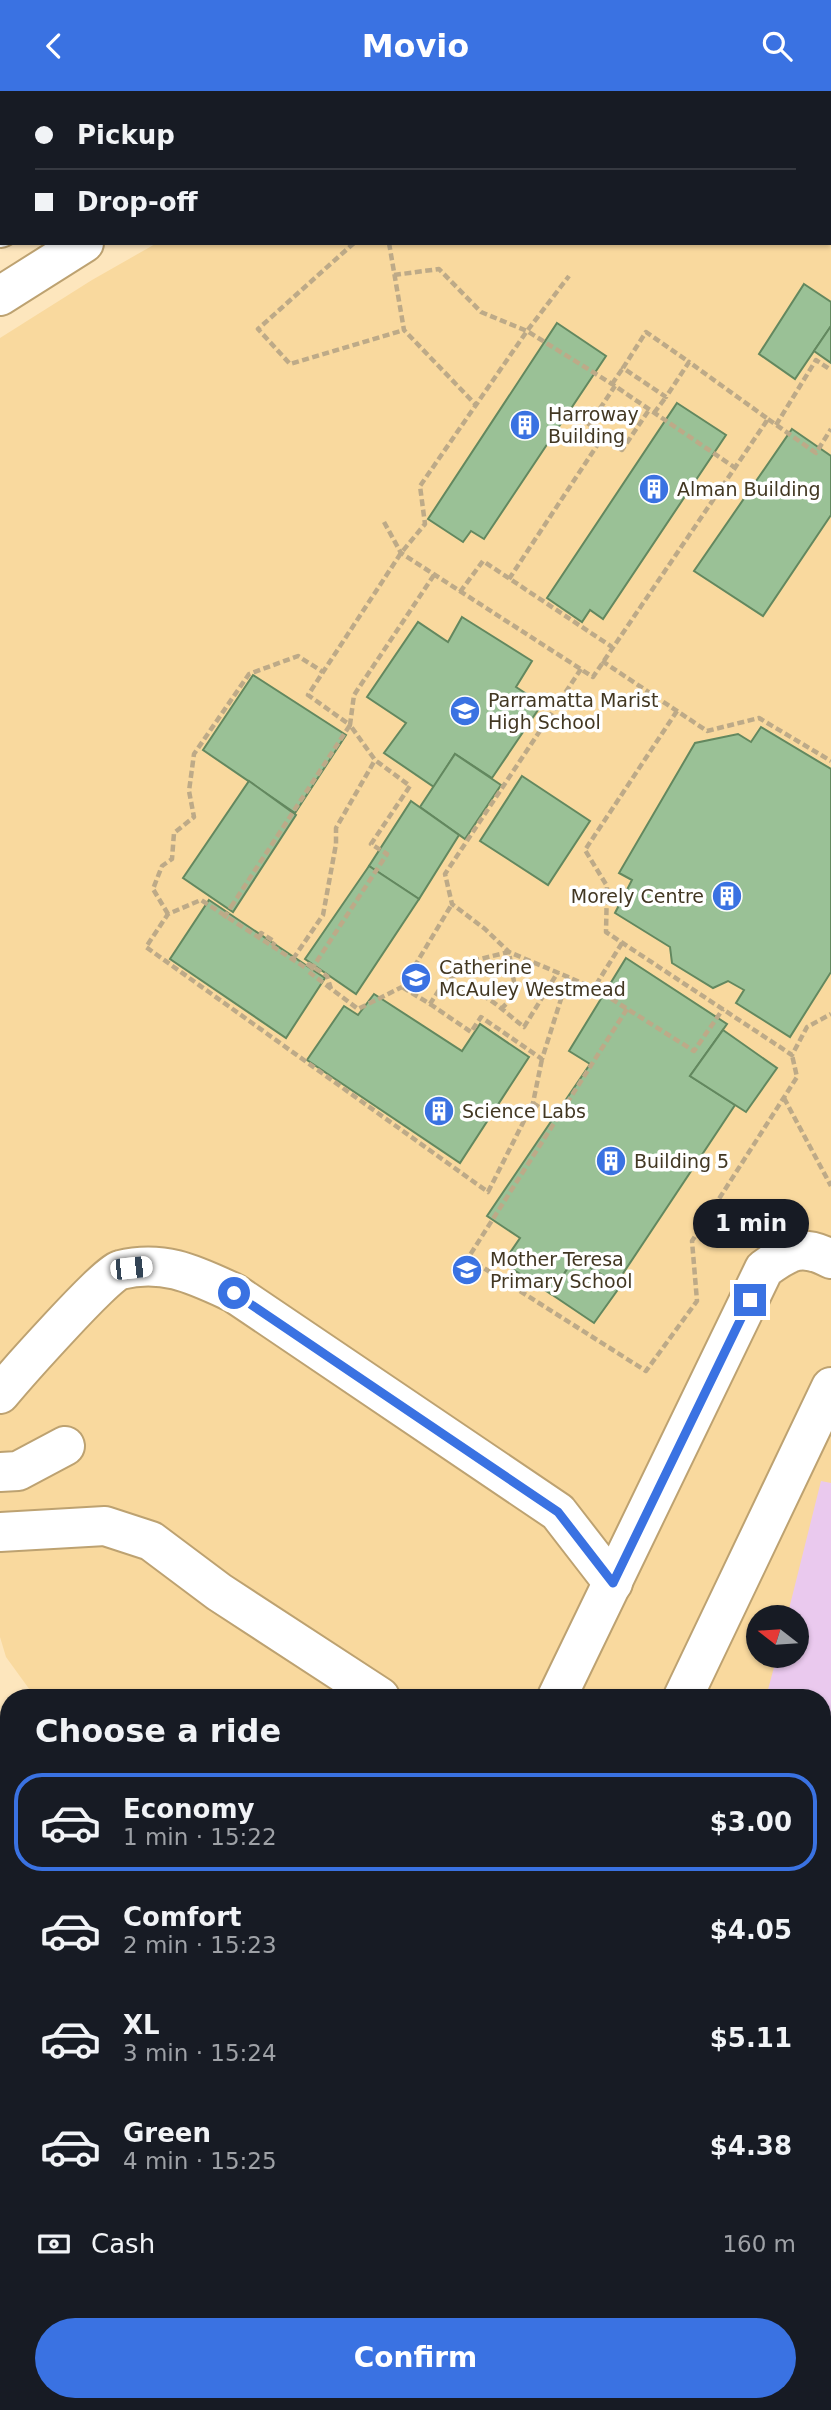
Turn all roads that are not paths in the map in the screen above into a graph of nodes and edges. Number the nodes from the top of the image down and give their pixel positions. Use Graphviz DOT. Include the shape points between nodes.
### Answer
graph roads {
  1 [pos="77,245"];
  2 [pos="38,256"];
  3 [pos="0,296"];
  4 [pos="831,1259"];
  5 [pos="831,1387"];
  6 [pos="0,1394"];
  7 [pos="65,1446"];
  8 [pos="0,1472"];
  9 [pos="0,1532"];
  10 [pos="613,1583"];
  11 [pos="368,1689"];
  12 [pos="560,1689"];
  13 [pos="686,1689"];
  1 -- 2 [label="street"];
  2 -- 3 [label="street"];
  4 -- 10 [label="street" via="804,1250 789,1251 764,1269"];
  5 -- 13 [label="street"];
  6 -- 10 [label="street" via="116,1270 147,1266 181,1269 234,1293 558,1512"];
  7 -- 8 [label="street" via="18,1471"];
  9 -- 11 [label="street" via="105,1526 151,1541 219,1593"];
  10 -- 12 [label="street"];
}
